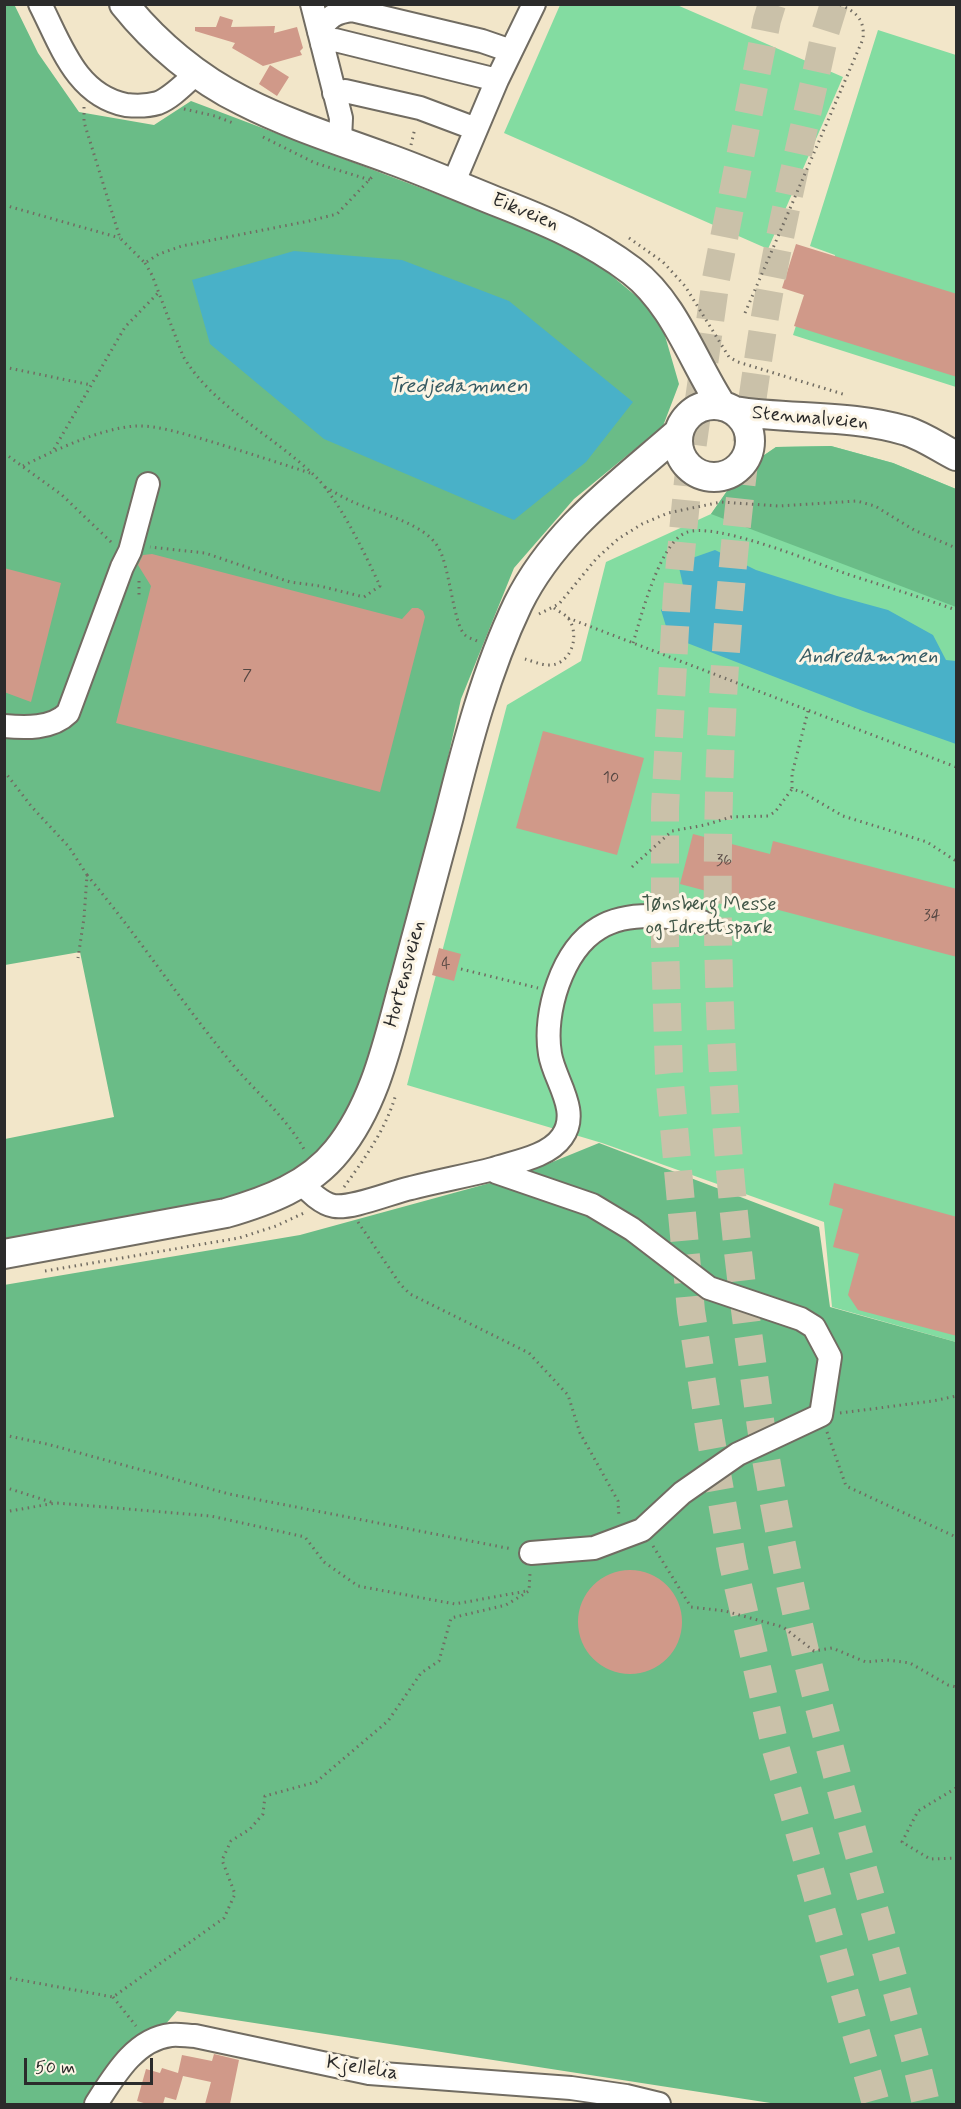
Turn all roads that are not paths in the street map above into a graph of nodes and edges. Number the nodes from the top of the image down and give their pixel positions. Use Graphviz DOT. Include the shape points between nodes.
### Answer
graph roads {
  1 [pos="40,4"];
  2 [pos="124,4"];
  3 [pos="312,4"];
  4 [pos="534,4"];
  5 [pos="320,38"];
  6 [pos="511,51"];
  7 [pos="198,72"];
  8 [pos="497,80"];
  9 [pos="334,93"];
  10 [pos="476,129"];
  11 [pos="340,140"];
  12 [pos="453,184"];
  13 [pos="678,331"];
  14 [pos="728,408"];
  15 [pos="683,424"];
  16 [pos="749,451"];
  17 [pos="954,455"];
  18 [pos="692,470"];
  19 [pos="620,483"];
  20 [pos="148,484"];
  21 [pos="4,726"];
  22 [pos="702,922"];
  23 [pos="493,1169"];
  24 [pos="309,1176"];
  25 [pos="4,1254"];
  26 [pos="531,1553"];
  27 [pos="96,2104"];
  28 [pos="659,2104"];
  1 -- 7 [label="street" via="71,65 89,88 102,97 116,103 148,105 166,98"];
  2 -- 7 [label="main road, Eikveien" via="160,43"];
  3 -- 5 [label="street"];
  4 -- 6 [label="street"];
  5 -- 6 [label="street" via="330,16 352,10"];
  5 -- 8 [label="street"];
  5 -- 9 [label="street"];
  6 -- 8 [label="street"];
  7 -- 11 [label="main road, Eikveien" via="250,104"];
  8 -- 10 [label="street"];
  9 -- 10 [label="street" via="345,91 420,108"];
  9 -- 11 [label="street" via="341,118"];
  10 -- 12 [label="street"];
  11 -- 12 [label="main road, Eikveien"];
  12 -- 13 [label="main road, Eikveien" via="562,227 598,248 649,287"];
  13 -- 14 [label="main road, Eikveien"];
  13 -- 15 [label="main road, Eikveien" via="689,381"];
  14 -- 15 [label="main road, Stenmalveien" via="707,406 693,411"];
  14 -- 16 [label="main road, Stenmalveien" via="748,429"];
  14 -- 17 [label="main road, Stenmalveien" via="780,416 846,419 894,428 924,437"];
  15 -- 18 [label="main road" via="678,443"];
  15 -- 19 [label="main road, Hortensveien"];
  16 -- 17 [label="main road, Stenmalveien" via="776,434 807,429 872,435"];
  16 -- 18 [label="main road, Stenmalveien" via="744,462 725,476 702,476"];
  18 -- 19 [label="main road, Hortensveien" via="645,475"];
  19 -- 24 [label="main road, Hortensveien" via="586,512 549,554 527,588 496,654 469,738 383,1060 361,1117 336,1152"];
  20 -- 21 [label="street" via="130,551 68,713 45,725"];
  22 -- 23 [label="street" via="654,915 627,918 600,928 578,947 555,992 549,1026 550,1054 564,1092 567,1126 562,1137 544,1152"];
  23 -- 24 [label="street" via="336,1204 307,1190"];
  23 -- 26 [label="street" via="592,1205 632,1229 709,1288 801,1319 814,1327 830,1357 821,1415 738,1454 682,1493 642,1530 594,1548"];
  24 -- 25 [label="main road, Hortensveien" via="277,1197 226,1213"];
  27 -- 28 [label="street, Kjellelia" via="138,2049 172,2035 195,2036 369,2073 571,2088"];
}
